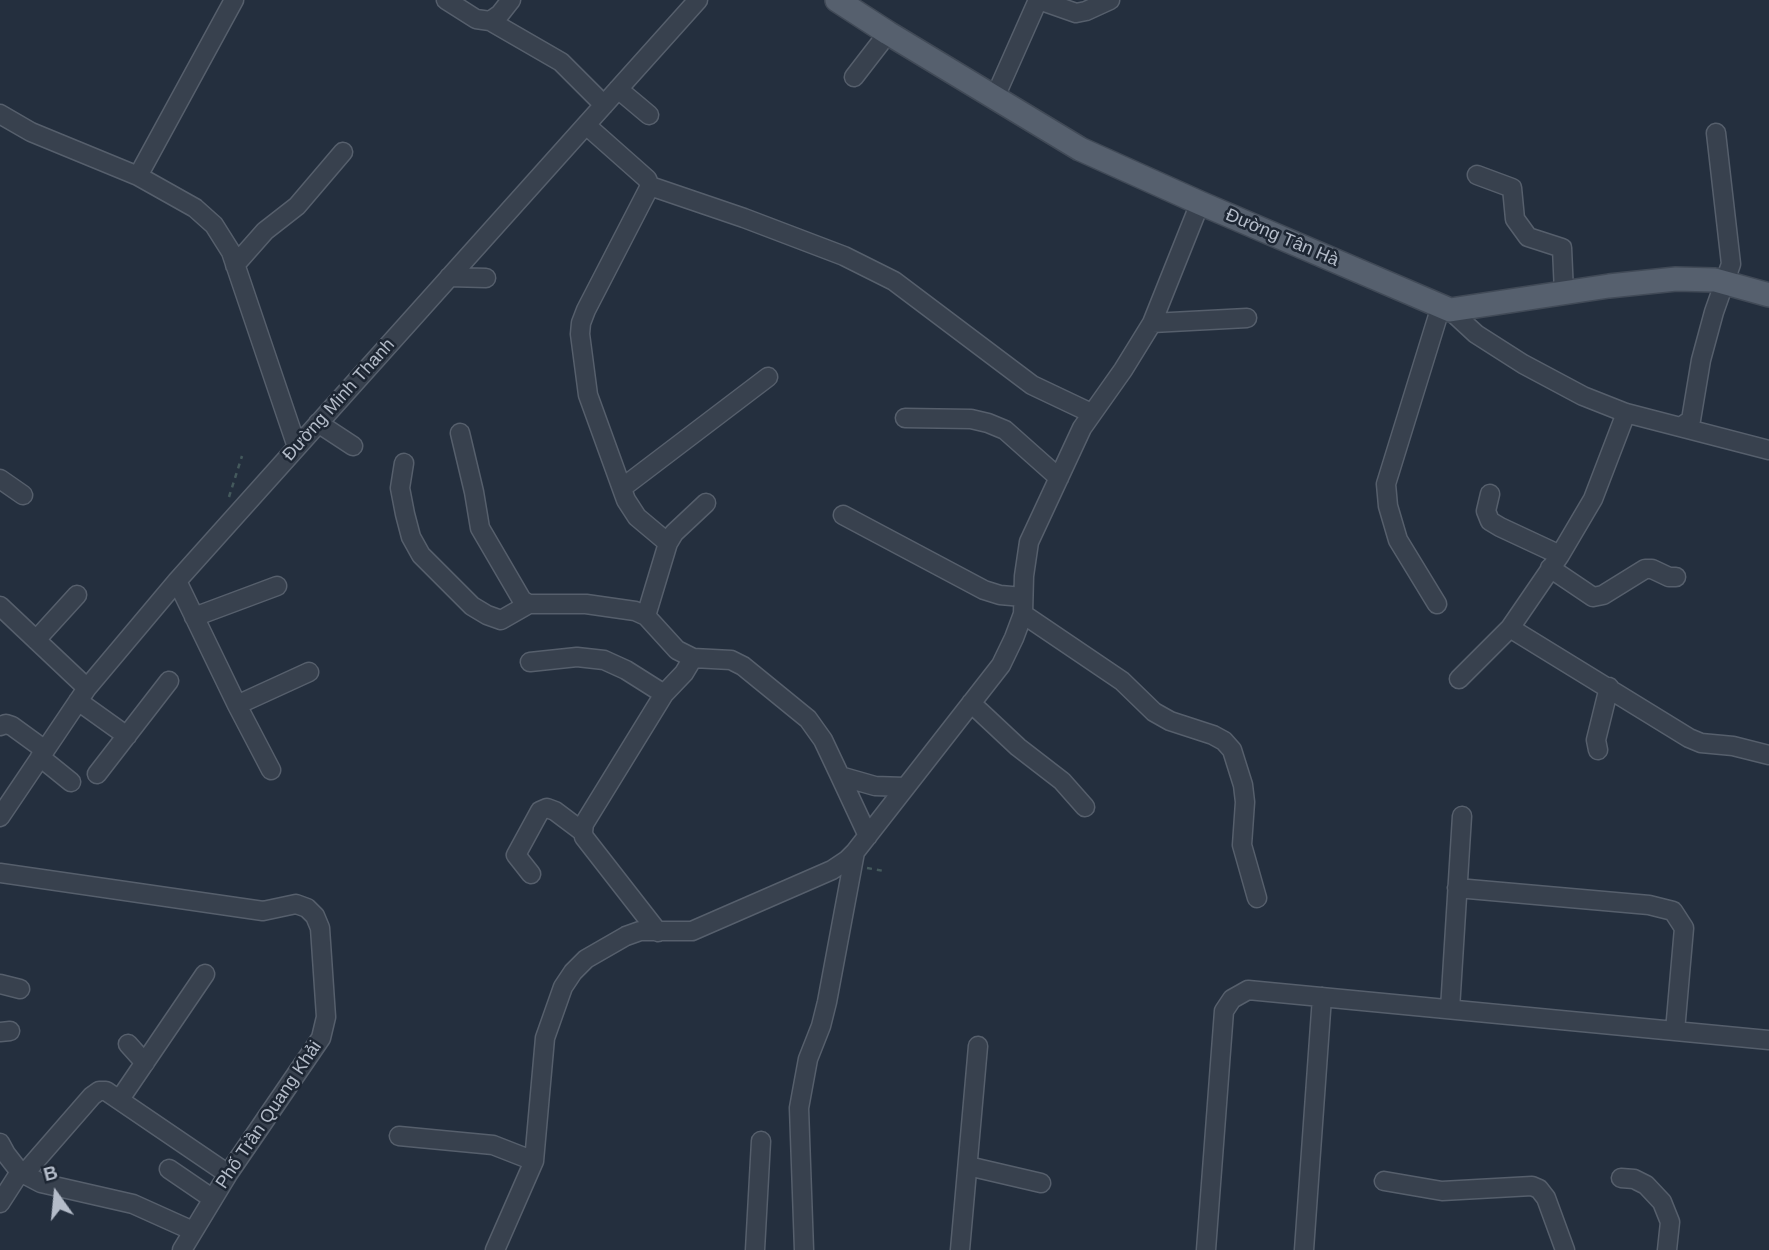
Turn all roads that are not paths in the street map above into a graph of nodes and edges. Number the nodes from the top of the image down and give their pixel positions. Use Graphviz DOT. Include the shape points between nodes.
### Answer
graph roads {
  1 [pos="234,0"];
  2 [pos="446,0"];
  3 [pos="511,0"];
  4 [pos="698,0"];
  5 [pos="837,0"];
  6 [pos="1039,0"];
  7 [pos="1110,0"];
  8 [pos="490,21"];
  9 [pos="888,33"];
  10 [pos="854,77"];
  11 [pos="618,89"];
  12 [pos="995,97"];
  13 [pos="604,105"];
  14 [pos="0,114"];
  15 [pos="649,116"];
  16 [pos="586,125"];
  17 [pos="1716,134"];
  18 [pos="343,152"];
  19 [pos="1477,175"];
  20 [pos="138,176"];
  21 [pos="650,187"];
  22 [pos="1200,203"];
  23 [pos="235,265"];
  24 [pos="449,277"];
  25 [pos="486,278"];
  26 [pos="1724,282"];
  27 [pos="1563,293"];
  28 [pos="1769,295"];
  29 [pos="1446,308"];
  30 [pos="1247,318"];
  31 [pos="1152,323"];
  32 [pos="768,377"];
  33 [pos="1091,413"];
  34 [pos="1626,413"];
  35 [pos="905,418"];
  36 [pos="318,423"];
  37 [pos="1682,426"];
  38 [pos="460,433"];
  39 [pos="353,446"];
  40 [pos="297,447"];
  41 [pos="1769,450"];
  42 [pos="404,463"];
  43 [pos="0,478"];
  44 [pos="1059,478"];
  45 [pos="622,488"];
  46 [pos="1490,494"];
  47 [pos="23,495"];
  48 [pos="706,503"];
  49 [pos="843,515"];
  50 [pos="667,543"];
  51 [pos="1555,561"];
  52 [pos="1676,577"];
  53 [pos="177,581"];
  54 [pos="277,586"];
  55 [pos="77,594"];
  56 [pos="529,604"];
  57 [pos="1437,604"];
  58 [pos="0,606"];
  59 [pos="1023,606"];
  60 [pos="646,616"];
  61 [pos="194,617"];
  62 [pos="1510,628"];
  63 [pos="36,640"];
  64 [pos="693,658"];
  65 [pos="530,662"];
  66 [pos="309,672"];
  67 [pos="1459,679"];
  68 [pos="169,681"];
  69 [pos="1609,687"];
  70 [pos="82,694"];
  71 [pos="664,694"];
  72 [pos="971,703"];
  73 [pos="237,705"];
  74 [pos="0,726"];
  75 [pos="127,736"];
  76 [pos="1598,750"];
  77 [pos="42,753"];
  78 [pos="1769,755"];
  79 [pos="271,770"];
  80 [pos="97,774"];
  81 [pos="840,776"];
  82 [pos="71,782"];
  83 [pos="905,788"];
  84 [pos="1085,807"];
  85 [pos="0,815"];
  86 [pos="1462,816"];
  87 [pos="583,832"];
  88 [pos="868,835"];
  89 [pos="855,852"];
  90 [pos="0,873"];
  91 [pos="531,874"];
  92 [pos="1457,888"];
  93 [pos="1257,898"];
  94 [pos="658,932"];
  95 [pos="205,974"];
  96 [pos="0,984"];
  97 [pos="20,989"];
  98 [pos="1322,996"];
  99 [pos="1450,1009"];
  100 [pos="1675,1031"];
  101 [pos="1769,1040"];
  102 [pos="128,1044"];
  103 [pos="978,1046"];
  104 [pos="145,1062"];
  105 [pos="120,1099"];
  106 [pos="399,1136"];
  107 [pos="761,1141"];
  108 [pos="0,1143"];
  109 [pos="534,1161"];
  110 [pos="968,1166"];
  111 [pos="169,1169"];
  112 [pos="22,1173"];
  113 [pos="228,1174"];
  114 [pos="1621,1178"];
  115 [pos="1384,1181"];
  116 [pos="1041,1183"];
  117 [pos="213,1199"];
  118 [pos="0,1203"];
  119 [pos="193,1231"];
  120 [pos="182,1250"];
  121 [pos="495,1250"];
  122 [pos="755,1250"];
  123 [pos="804,1250"];
  124 [pos="960,1250"];
  125 [pos="1206,1250"];
  126 [pos="1304,1250"];
  127 [pos="1565,1250"];
  128 [pos="1668,1250"];
  1 -- 20 [label="street"];
  2 -- 8 [label="street" via="476,19"];
  3 -- 8 [label="street"];
  4 -- 11 [label="street, Đường Minh Thanh"];
  5 -- 9 [label="main road, Đường Tân Hà"];
  6 -- 7 [label="street" via="1076,13"];
  6 -- 12 [label="street"];
  8 -- 13 [label="street" via="561,62"];
  9 -- 10 [label="street"];
  9 -- 12 [label="main road, Đường Tân Hà"];
  11 -- 13 [label="street, Đường Minh Thanh"];
  11 -- 15 [label="street"];
  12 -- 22 [label="main road, Đường Tân Hà" via="1080,149"];
  13 -- 16 [label="street, Đường Minh Thanh"];
  14 -- 20 [label="street" via="31,132"];
  16 -- 21 [label="street" via="647,179"];
  16 -- 24 [label="street, Đường Minh Thanh"];
  17 -- 26 [label="street" via="1731,264"];
  18 -- 23 [label="street" via="297,206 265,231"];
  19 -- 27 [label="street" via="1512,188 1515,219 1528,237 1562,248"];
  20 -- 23 [label="street" via="195,208 214,225"];
  21 -- 33 [label="street" via="844,256 894,281 1032,385"];
  21 -- 45 [label="street" via="581,323 588,395"];
  22 -- 29 [label="main road, Đường Tân Hà"];
  22 -- 31 [label="street"];
  23 -- 40 [label="street"];
  24 -- 25 [label="street"];
  24 -- 36 [label="street, Đường Minh Thanh"];
  26 -- 27 [label="main road" via="1676,279"];
  26 -- 28 [label="main road"];
  26 -- 37 [label="street" via="1701,360 1691,420"];
  27 -- 29 [label="main road"];
  29 -- 34 [label="street" via="1523,364"];
  29 -- 57 [label="street" via="1386,484 1398,540"];
  30 -- 31 [label="street"];
  31 -- 33 [label="street"];
  32 -- 45 [label="street"];
  33 -- 44 [label="street"];
  34 -- 37 [label="street"];
  34 -- 51 [label="street" via="1594,499"];
  35 -- 44 [label="street" via="988,423 1004,430"];
  36 -- 39 [label="street"];
  36 -- 40 [label="street, Đường Minh Thanh"];
  37 -- 41 [label="street"];
  38 -- 56 [label="street" via="480,528 522,600"];
  40 -- 53 [label="street, Đường Minh Thanh"];
  42 -- 56 [label="street" via="400,488 411,537 421,555 487,615 501,620"];
  43 -- 47 [label="street"];
  44 -- 59 [label="street" via="1025,558"];
  45 -- 50 [label="street" via="637,517"];
  46 -- 51 [label="street" via="1486,512 1490,521"];
  48 -- 50 [label="street"];
  49 -- 59 [label="street"];
  50 -- 60 [label="street"];
  51 -- 52 [label="street" via="1593,597 1645,569"];
  51 -- 62 [label="street"];
  53 -- 61 [label="street"];
  53 -- 70 [label="street, Đường Minh Thanh"];
  54 -- 61 [label="street"];
  55 -- 63 [label="street"];
  56 -- 60 [label="street" via="586,604"];
  58 -- 63 [label="street"];
  59 -- 72 [label="street" via="1000,665"];
  59 -- 93 [label="street" via="1122,681 1154,712 1213,735 1232,750 1244,793 1242,845"];
  60 -- 64 [label="street" via="677,650"];
  61 -- 73 [label="street"];
  62 -- 67 [label="street"];
  62 -- 69 [label="street"];
  63 -- 70 [label="street"];
  64 -- 71 [label="street"];
  64 -- 81 [label="street" via="731,660 743,666 808,719"];
  65 -- 71 [label="street" via="577,657 604,660"];
  66 -- 73 [label="street"];
  68 -- 75 [label="street"];
  69 -- 76 [label="street" via="1596,740"];
  69 -- 78 [label="street" via="1701,743"];
  70 -- 75 [label="street"];
  70 -- 77 [label="street, Đường Minh Thanh"];
  71 -- 87 [label="street"];
  72 -- 83 [label="street"];
  72 -- 84 [label="street" via="1062,781"];
  73 -- 79 [label="street"];
  74 -- 77 [label="street" via="12,726"];
  75 -- 80 [label="street"];
  77 -- 82 [label="street"];
  77 -- 85 [label="street, Đường Minh Thanh"];
  81 -- 83 [label="street"];
  81 -- 88 [label="street"];
  83 -- 88 [label="street"];
  86 -- 92 [label="street"];
  87 -- 91 [label="street" via="555,811 540,811 516,855"];
  87 -- 94 [label="street"];
  88 -- 89 [label="street"];
  89 -- 94 [label="street" via="832,870 706,926"];
  89 -- 123 [label="street" via="827,1002 803,1082 799,1130"];
  90 -- 113 [label="street, Phố Trần Quang Khải" via="263,911 296,904 315,916 325,991 321,1038"];
  92 -- 99 [label="street"];
  92 -- 100 [label="street" via="1674,911 1684,928"];
  94 -- 109 [label="street" via="626,936 586,959 563,987 545,1038"];
  95 -- 104 [label="street"];
  96 -- 97 [label="street"];
  98 -- 99 [label="street"];
  98 -- 125 [label="street" via="1248,990 1232,999 1224,1011"];
  98 -- 126 [label="street"];
  99 -- 100 [label="street"];
  100 -- 101 [label="street"];
  102 -- 104 [label="street"];
  103 -- 110 [label="street"];
  104 -- 105 [label="street"];
  105 -- 112 [label="street" via="106,1091 92,1096"];
  105 -- 113 [label="street"];
  106 -- 109 [label="street" via="493,1145"];
  107 -- 122 [label="street"];
  108 -- 112 [label="street"];
  109 -- 121 [label="street"];
  110 -- 116 [label="street"];
  110 -- 124 [label="street"];
  111 -- 117 [label="street"];
  112 -- 118 [label="street"];
  112 -- 119 [label="street" via="53,1187 133,1204"];
  113 -- 117 [label="street, Phố Trần Quang Khải"];
  114 -- 128 [label="street" via="1646,1185 1662,1202 1670,1222"];
  115 -- 127 [label="street" via="1442,1191 1532,1186 1546,1198"];
  117 -- 119 [label="street, Phố Trần Quang Khải"];
  119 -- 120 [label="street, Phố Trần Quang Khải"];
}
